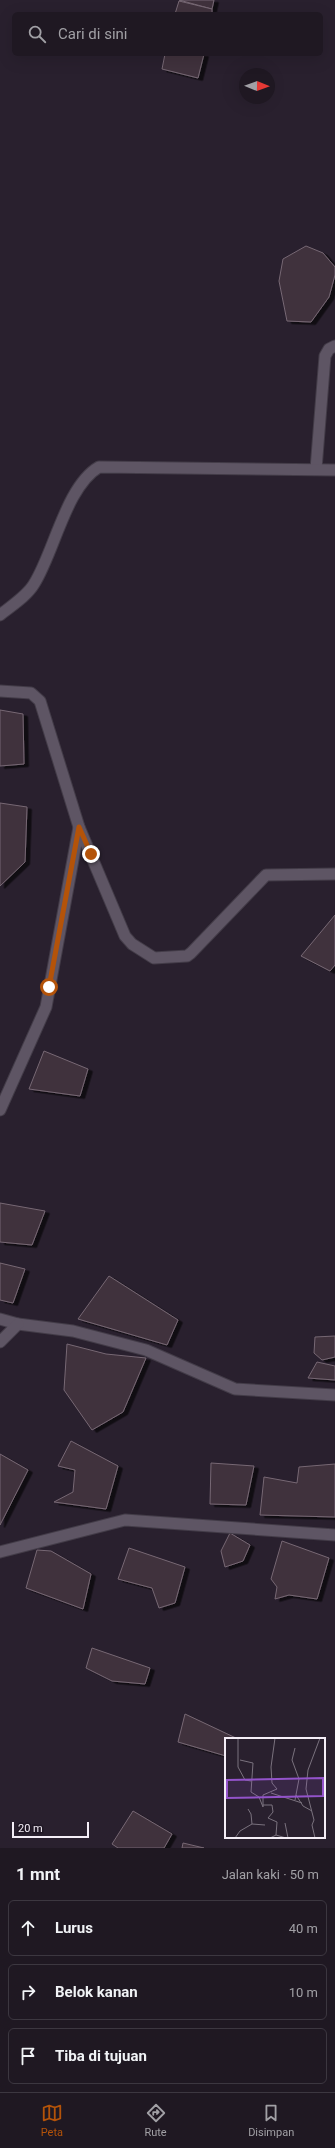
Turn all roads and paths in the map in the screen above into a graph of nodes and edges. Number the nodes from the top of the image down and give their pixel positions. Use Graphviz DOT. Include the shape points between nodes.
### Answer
graph roads {
  1 [pos="335,346"];
  2 [pos="316,470"];
  3 [pos="335,470"];
  4 [pos="0,615"];
  5 [pos="0,691"];
  6 [pos="79,827"];
  7 [pos="335,874"];
  8 [pos="0,1110"];
  9 [pos="0,1319"];
  10 [pos="18,1324"];
  11 [pos="0,1342"];
  12 [pos="335,1395"];
  13 [pos="335,1535"];
  14 [pos="0,1552"];
  1 -- 2 [label="street" via="329,349 325,356"];
  2 -- 3 [label="street"];
  2 -- 4 [label="street" via="99,467 91,472 78,491 35,583"];
  5 -- 6 [label="street" via="31,693 40,701"];
  6 -- 7 [label="street" via="125,936 132,944 154,958 191,953 266,876"];
  6 -- 8 [label="street" via="46,1007"];
  9 -- 10 [label="street"];
  10 -- 11 [label="street"];
  10 -- 12 [label="street" via="73,1331 146,1350 235,1389"];
  13 -- 14 [label="street" via="125,1520"];
}
